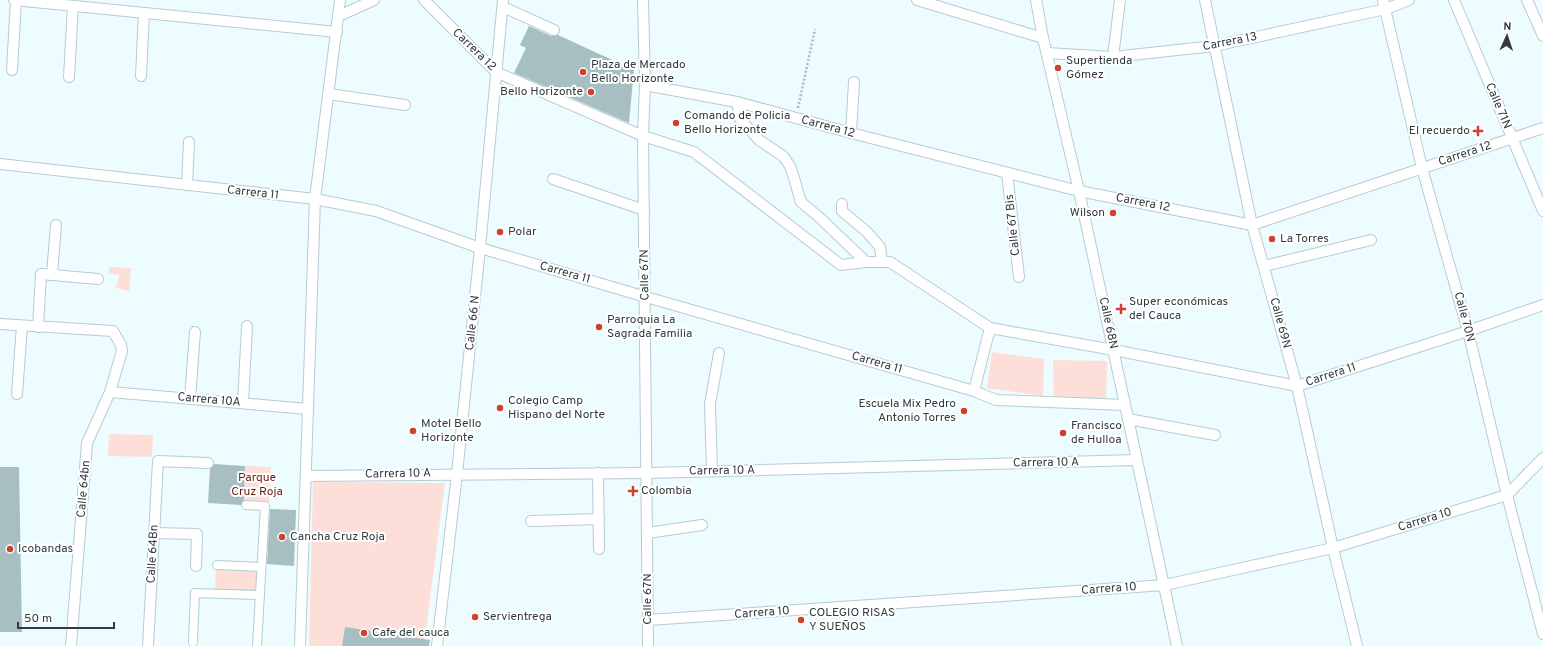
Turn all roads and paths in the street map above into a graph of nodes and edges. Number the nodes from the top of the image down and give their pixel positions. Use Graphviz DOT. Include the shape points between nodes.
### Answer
graph roads {
  1 [pos="15,0"];
  2 [pos="340,0"];
  3 [pos="374,0"];
  4 [pos="424,0"];
  5 [pos="643,0"];
  6 [pos="917,0"];
  7 [pos="1036,0"];
  8 [pos="1120,0"];
  9 [pos="1205,0"];
  10 [pos="1409,0"];
  11 [pos="1454,0"];
  12 [pos="1527,0"];
  13 [pos="503,3"];
  14 [pos="69,4"];
  15 [pos="1384,4"];
  16 [pos="144,13"];
  17 [pos="339,16"];
  18 [pos="815,29"];
  19 [pos="554,30"];
  20 [pos="337,32"];
  21 [pos="1543,36"];
  22 [pos="1043,38"];
  23 [pos="1214,46"];
  24 [pos="1047,53"];
  25 [pos="1113,57"];
  26 [pos="12,70"];
  27 [pos="496,72"];
  28 [pos="142,76"];
  29 [pos="69,77"];
  30 [pos="854,82"];
  31 [pos="645,85"];
  32 [pos="329,94"];
  33 [pos="737,102"];
  34 [pos="405,105"];
  35 [pos="796,118"];
  36 [pos="1543,128"];
  37 [pos="850,133"];
  38 [pos="643,136"];
  39 [pos="1512,138"];
  40 [pos="189,142"];
  41 [pos="0,164"];
  42 [pos="1422,168"];
  43 [pos="1007,173"];
  44 [pos="553,179"];
  45 [pos="186,185"];
  46 [pos="1079,191"];
  47 [pos="315,200"];
  48 [pos="842,204"];
  49 [pos="644,210"];
  50 [pos="1543,211"];
  51 [pos="56,225"];
  52 [pos="1252,225"];
  53 [pos="1371,240"];
  54 [pos="480,248"];
  55 [pos="882,261"];
  56 [pos="866,262"];
  57 [pos="1264,266"];
  58 [pos="52,274"];
  59 [pos="1019,277"];
  60 [pos="98,279"];
  61 [pos="646,297"];
  62 [pos="1543,305"];
  63 [pos="0,324"];
  64 [pos="22,326"];
  65 [pos="247,326"];
  66 [pos="38,327"];
  67 [pos="990,328"];
  68 [pos="1468,331"];
  69 [pos="195,332"];
  70 [pos="1114,350"];
  71 [pos="719,353"];
  72 [pos="1297,386"];
  73 [pos="974,391"];
  74 [pos="110,392"];
  75 [pos="17,394"];
  76 [pos="190,399"];
  77 [pos="242,403"];
  78 [pos="1125,405"];
  79 [pos="308,409"];
  80 [pos="1128,419"];
  81 [pos="1215,435"];
  82 [pos="1543,458"];
  83 [pos="1137,460"];
  84 [pos="208,463"];
  85 [pos="712,471"];
  86 [pos="598,473"];
  87 [pos="647,473"];
  88 [pos="457,474"];
  89 [pos="306,476"];
  90 [pos="1507,495"];
  91 [pos="246,505"];
  92 [pos="599,519"];
  93 [pos="531,521"];
  94 [pos="702,525"];
  95 [pos="154,533"];
  96 [pos="647,533"];
  97 [pos="1333,548"];
  98 [pos="599,549"];
  99 [pos="217,564"];
  100 [pos="196,566"];
  101 [pos="262,567"];
  102 [pos="1165,585"];
  103 [pos="260,595"];
  104 [pos="648,620"];
  105 [pos="1543,634"];
  106 [pos="193,642"];
  107 [pos="71,646"];
  108 [pos="148,646"];
  109 [pos="257,646"];
  110 [pos="300,646"];
  111 [pos="437,646"];
  112 [pos="648,646"];
  113 [pos="1177,646"];
  114 [pos="1357,646"];
  1 -- 14 [label="street"];
  1 -- 26 [label="street"];
  2 -- 17 [label="street"];
  3 -- 17 [label="street"];
  4 -- 27 [label="street, Carrera 12"];
  5 -- 31 [label="street, Calle 67N"];
  6 -- 22 [label="street"];
  7 -- 22 [label="street, Calle 68N"];
  8 -- 25 [label="street"];
  9 -- 23 [label="street, Calle 69N"];
  10 -- 15 [label="street, Carrera 13"];
  11 -- 39 [label="street, Calle 71N"];
  12 -- 21 [label="street"];
  13 -- 19 [label="street"];
  13 -- 27 [label="street, Calle 66 N"];
  14 -- 16 [label="street"];
  14 -- 29 [label="street"];
  15 -- 23 [label="street, Carrera 13"];
  15 -- 42 [label="street, Calle 70N"];
  16 -- 20 [label="street"];
  16 -- 28 [label="street"];
  17 -- 20 [label="street"];
  18 -- 35 [label="path"];
  20 -- 32 [label="street"];
  22 -- 24 [label="street, Calle 68N"];
  23 -- 25 [label="street, Carrera 13"];
  23 -- 52 [label="street, Calle 69N"];
  24 -- 25 [label="street, Carrera 13"];
  24 -- 46 [label="street, Calle 68N"];
  27 -- 38 [label="street, Carrera 12"];
  27 -- 54 [label="street, Calle 66 N"];
  30 -- 37 [label="street"];
  31 -- 33 [label="street, Carrera 12"];
  31 -- 38 [label="street, Calle 67N"];
  32 -- 34 [label="street"];
  32 -- 47 [label="street"];
  33 -- 35 [label="street, Carrera 12"];
  33 -- 56 [label="street" via="740,119 759,140 783,156 790,166 801,202"];
  35 -- 37 [label="street, Carrera 12"];
  36 -- 39 [label="street, Carrera 12"];
  37 -- 43 [label="street, Carrera 12"];
  38 -- 49 [label="street, Calle 67N"];
  38 -- 56 [label="street, Carrera 12" via="694,152 842,265"];
  39 -- 42 [label="street, Carrera 12"];
  39 -- 50 [label="street, Calle 71N"];
  40 -- 45 [label="street"];
  41 -- 45 [label="street, Carrera 11"];
  42 -- 52 [label="street, Carrera 12"];
  42 -- 68 [label="street, Calle 70N"];
  43 -- 46 [label="street, Carrera 12"];
  43 -- 59 [label="street, Calle 67 Bis"];
  44 -- 49 [label="street"];
  45 -- 47 [label="street, Carrera 11"];
  46 -- 52 [label="street, Carrera 12"];
  46 -- 70 [label="street, Calle 68N"];
  47 -- 54 [label="street, Carrera 11" via="376,211"];
  47 -- 79 [label="street"];
  48 -- 55 [label="street" via="842,211 880,247"];
  49 -- 61 [label="street, Calle 67N"];
  51 -- 58 [label="street"];
  52 -- 57 [label="street, Calle 69N"];
  53 -- 57 [label="street"];
  54 -- 61 [label="street, Carrera 11"];
  54 -- 88 [label="street, Calle 66 N"];
  55 -- 56 [label="street, Carrera 12"];
  55 -- 67 [label="street, Carrera 12" via="890,262"];
  57 -- 72 [label="street, Calle 69N"];
  58 -- 60 [label="street"];
  58 -- 66 [label="street" via="41,274"];
  61 -- 73 [label="street, Carrera 11"];
  61 -- 87 [label="street, Calle 67N"];
  62 -- 68 [label="street, Carrera 11"];
  63 -- 64 [label="street"];
  64 -- 66 [label="street"];
  64 -- 75 [label="street"];
  65 -- 77 [label="street"];
  66 -- 74 [label="street, Calle 64bn" via="113,332 122,351"];
  67 -- 70 [label="street, Carrera 12"];
  67 -- 73 [label="street"];
  68 -- 72 [label="street, Carrera 11"];
  68 -- 90 [label="street, Calle 70N"];
  69 -- 76 [label="street"];
  70 -- 72 [label="street, Carrera 11"];
  70 -- 78 [label="street, Calle 68N"];
  71 -- 85 [label="street" via="710,404"];
  72 -- 97 [label="street, Calle 69N"];
  73 -- 78 [label="street, Carrera 11" via="996,400"];
  74 -- 76 [label="street, Carrera 10A"];
  74 -- 107 [label="street, Calle 64bn" via="88,443"];
  76 -- 77 [label="street, Carrera 10A"];
  77 -- 79 [label="street, Carrera 10A"];
  78 -- 80 [label="street, Calle 68N"];
  79 -- 89 [label="street"];
  80 -- 81 [label="street"];
  80 -- 83 [label="street, Calle 68N"];
  82 -- 90 [label="street, Carrera 10"];
  83 -- 85 [label="street, Carrera 10 A"];
  83 -- 102 [label="street, Calle 68N"];
  84 -- 95 [label="street, Calle 64Bn" via="158,461"];
  85 -- 87 [label="street, Carrera 10 A"];
  86 -- 87 [label="street, Carrera 10 A"];
  86 -- 88 [label="street, Carrera 10 A"];
  86 -- 92 [label="street"];
  87 -- 96 [label="street, Calle 67N"];
  88 -- 89 [label="street, Carrera 10 A"];
  88 -- 111 [label="street, Calle 66 N"];
  89 -- 110 [label="street"];
  90 -- 97 [label="street, Carrera 10"];
  90 -- 105 [label="street, Calle 70N"];
  91 -- 101 [label="street" via="265,506"];
  92 -- 93 [label="street"];
  92 -- 98 [label="street"];
  94 -- 96 [label="street"];
  95 -- 100 [label="street" via="197,534"];
  95 -- 108 [label="street, Calle 64Bn"];
  96 -- 104 [label="street, Calle 67N"];
  97 -- 102 [label="street, Carrera 10"];
  97 -- 114 [label="street, Calle 69N"];
  99 -- 101 [label="street"];
  101 -- 103 [label="street"];
  102 -- 104 [label="street, Carrera 10"];
  102 -- 113 [label="street, Calle 68N"];
  103 -- 106 [label="street" via="195,593"];
  103 -- 109 [label="street"];
  104 -- 112 [label="street, Calle 67N"];
}
